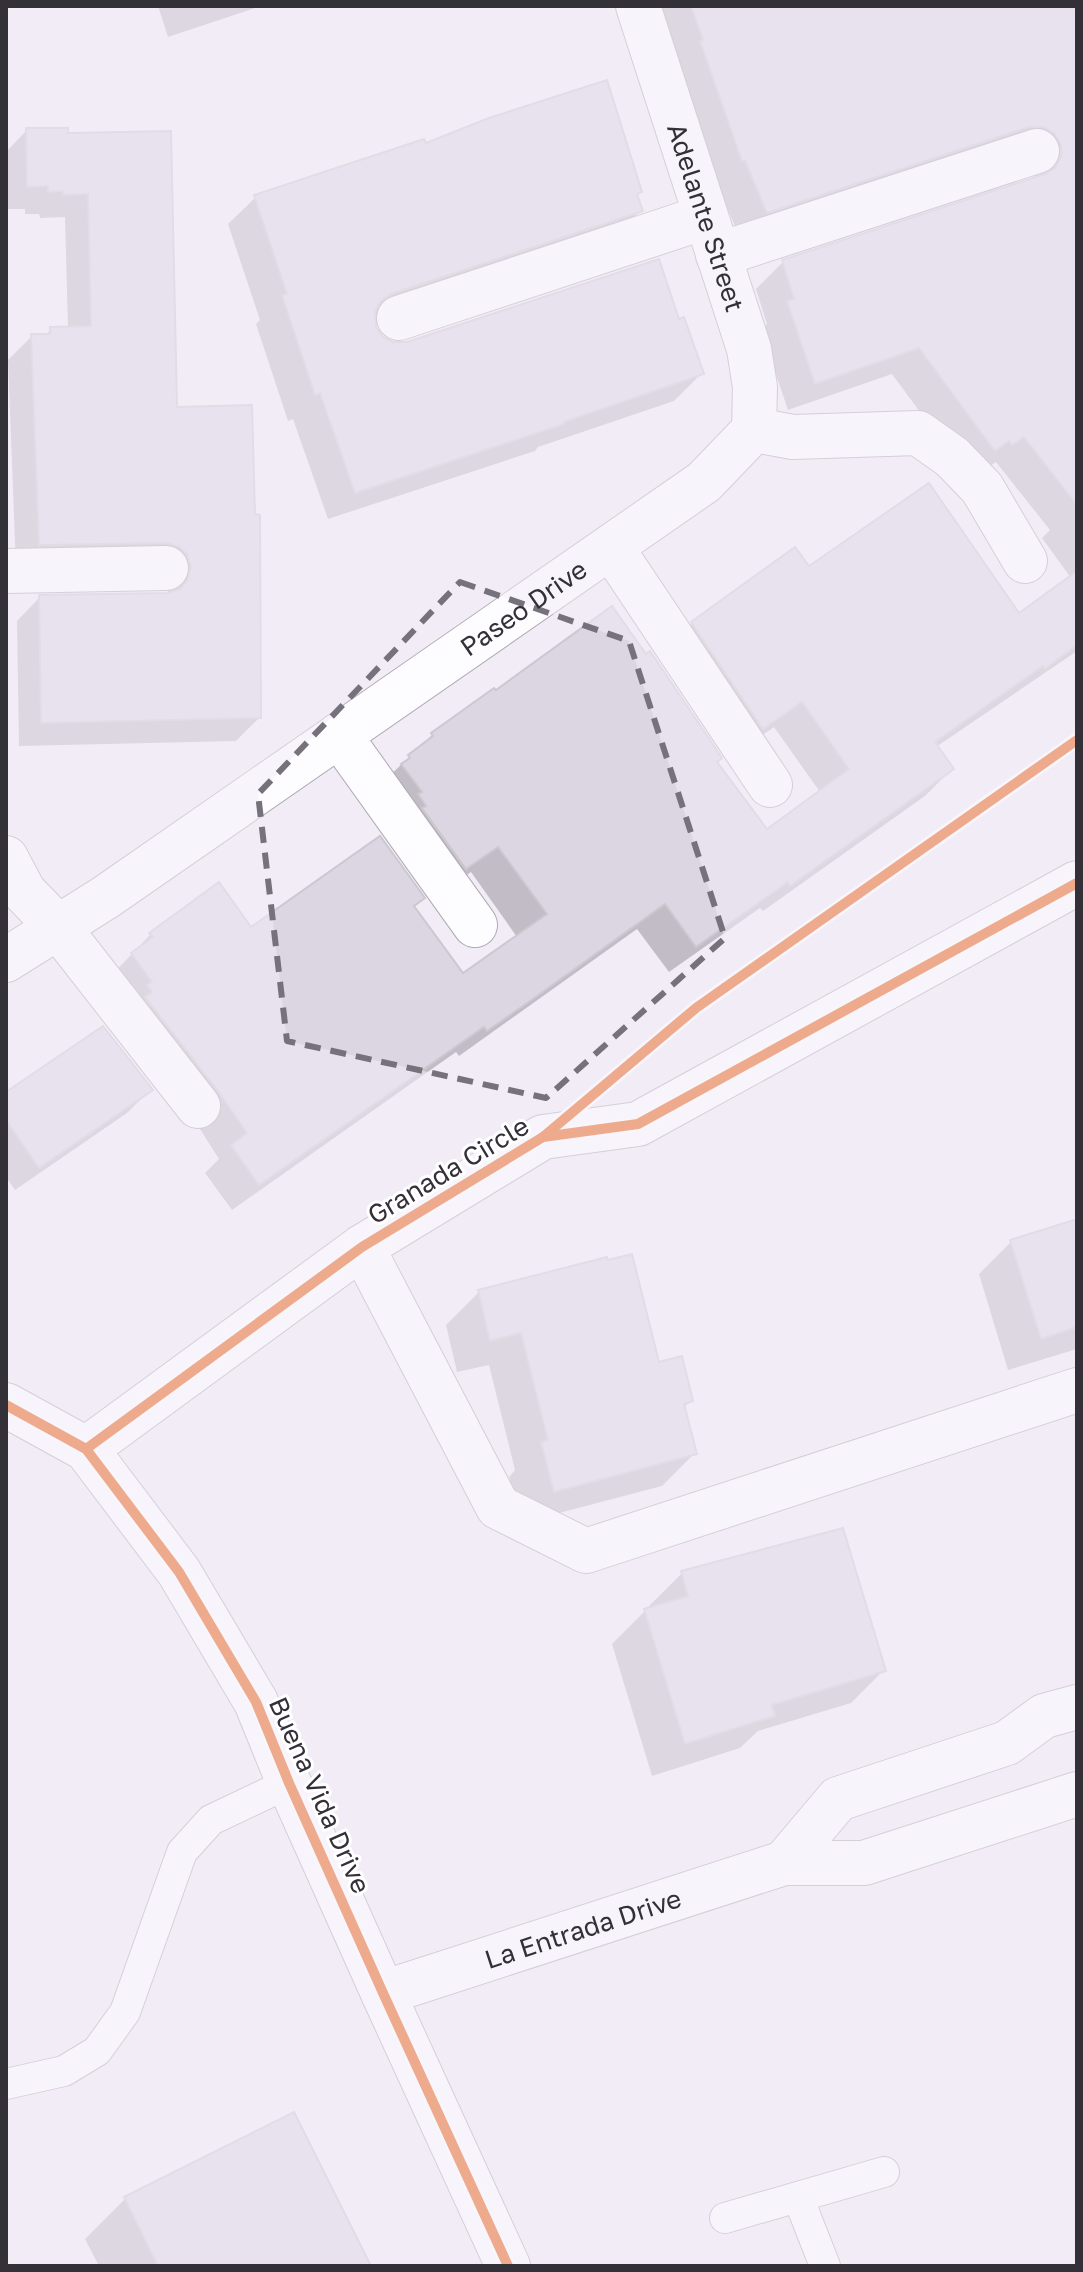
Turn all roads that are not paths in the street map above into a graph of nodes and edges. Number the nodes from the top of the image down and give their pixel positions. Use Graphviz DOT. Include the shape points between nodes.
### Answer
graph roads {
  1 [pos="638,6"];
  2 [pos="1037,151"];
  3 [pos="712,236"];
  4 [pos="399,318"];
  5 [pos="754,430"];
  6 [pos="611,547"];
  7 [pos="1025,561"];
  8 [pos="166,568"];
  9 [pos="6,571"];
  10 [pos="339,735"];
  11 [pos="770,785"];
  12 [pos="6,858"];
  13 [pos="1077,883"];
  14 [pos="475,925"];
  15 [pos="58,927"];
  16 [pos="6,960"];
  17 [pos="198,1106"];
  18 [pos="362,1247"];
  19 [pos="1077,1390"];
  20 [pos="6,1405"];
  21 [pos="86,1449"];
  22 [pos="1077,1707"];
  23 [pos="289,1783"];
  24 [pos="1077,1794"];
  25 [pos="784,1863"];
  26 [pos="383,1993"];
  27 [pos="6,2084"];
  28 [pos="884,2172"];
  29 [pos="798,2197"];
  30 [pos="725,2218"];
  31 [pos="508,2266"];
  32 [pos="825,2266"];
  1 -- 3 [label="street, Adelante Street"];
  2 -- 3 [label="street"];
  3 -- 4 [label="street"];
  3 -- 5 [label="street, Adelante Street" via="749,349"];
  5 -- 6 [label="street, Paseo Drive" via="704,482"];
  5 -- 7 [label="street" via="793,437 918,433 982,488"];
  6 -- 10 [label="street, Paseo Drive"];
  6 -- 11 [label="street"];
  8 -- 9 [label="street"];
  10 -- 14 [label="street"];
  10 -- 15 [label="street, Paseo Drive"];
  12 -- 15 [label="street" via="24,892"];
  13 -- 18 [label="street, Granada Circle" via="638,1124 543,1137"];
  15 -- 16 [label="street, Paseo Drive"];
  15 -- 17 [label="street"];
  18 -- 19 [label="street, Granada Circle" via="498,1507 586,1551"];
  18 -- 21 [label="street, Granada Circle"];
  20 -- 21 [label="street, Buena Vida Drive"];
  21 -- 23 [label="street, Buena Vida Drive" via="179,1572 256,1702"];
  22 -- 25 [label="street" via="1044,1716 1007,1743 838,1799"];
  23 -- 26 [label="street, Buena Vida Drive"];
  23 -- 27 [label="lane" via="211,1820 182,1852 125,2012 97,2051 64,2071"];
  24 -- 25 [label="street, La Entrada Drive" via="864,1863"];
  25 -- 26 [label="street, La Entrada Drive"];
  26 -- 31 [label="street, Buena Vida Drive"];
  28 -- 29 [label="lane"];
  29 -- 30 [label="lane"];
  29 -- 32 [label="lane"];
}
